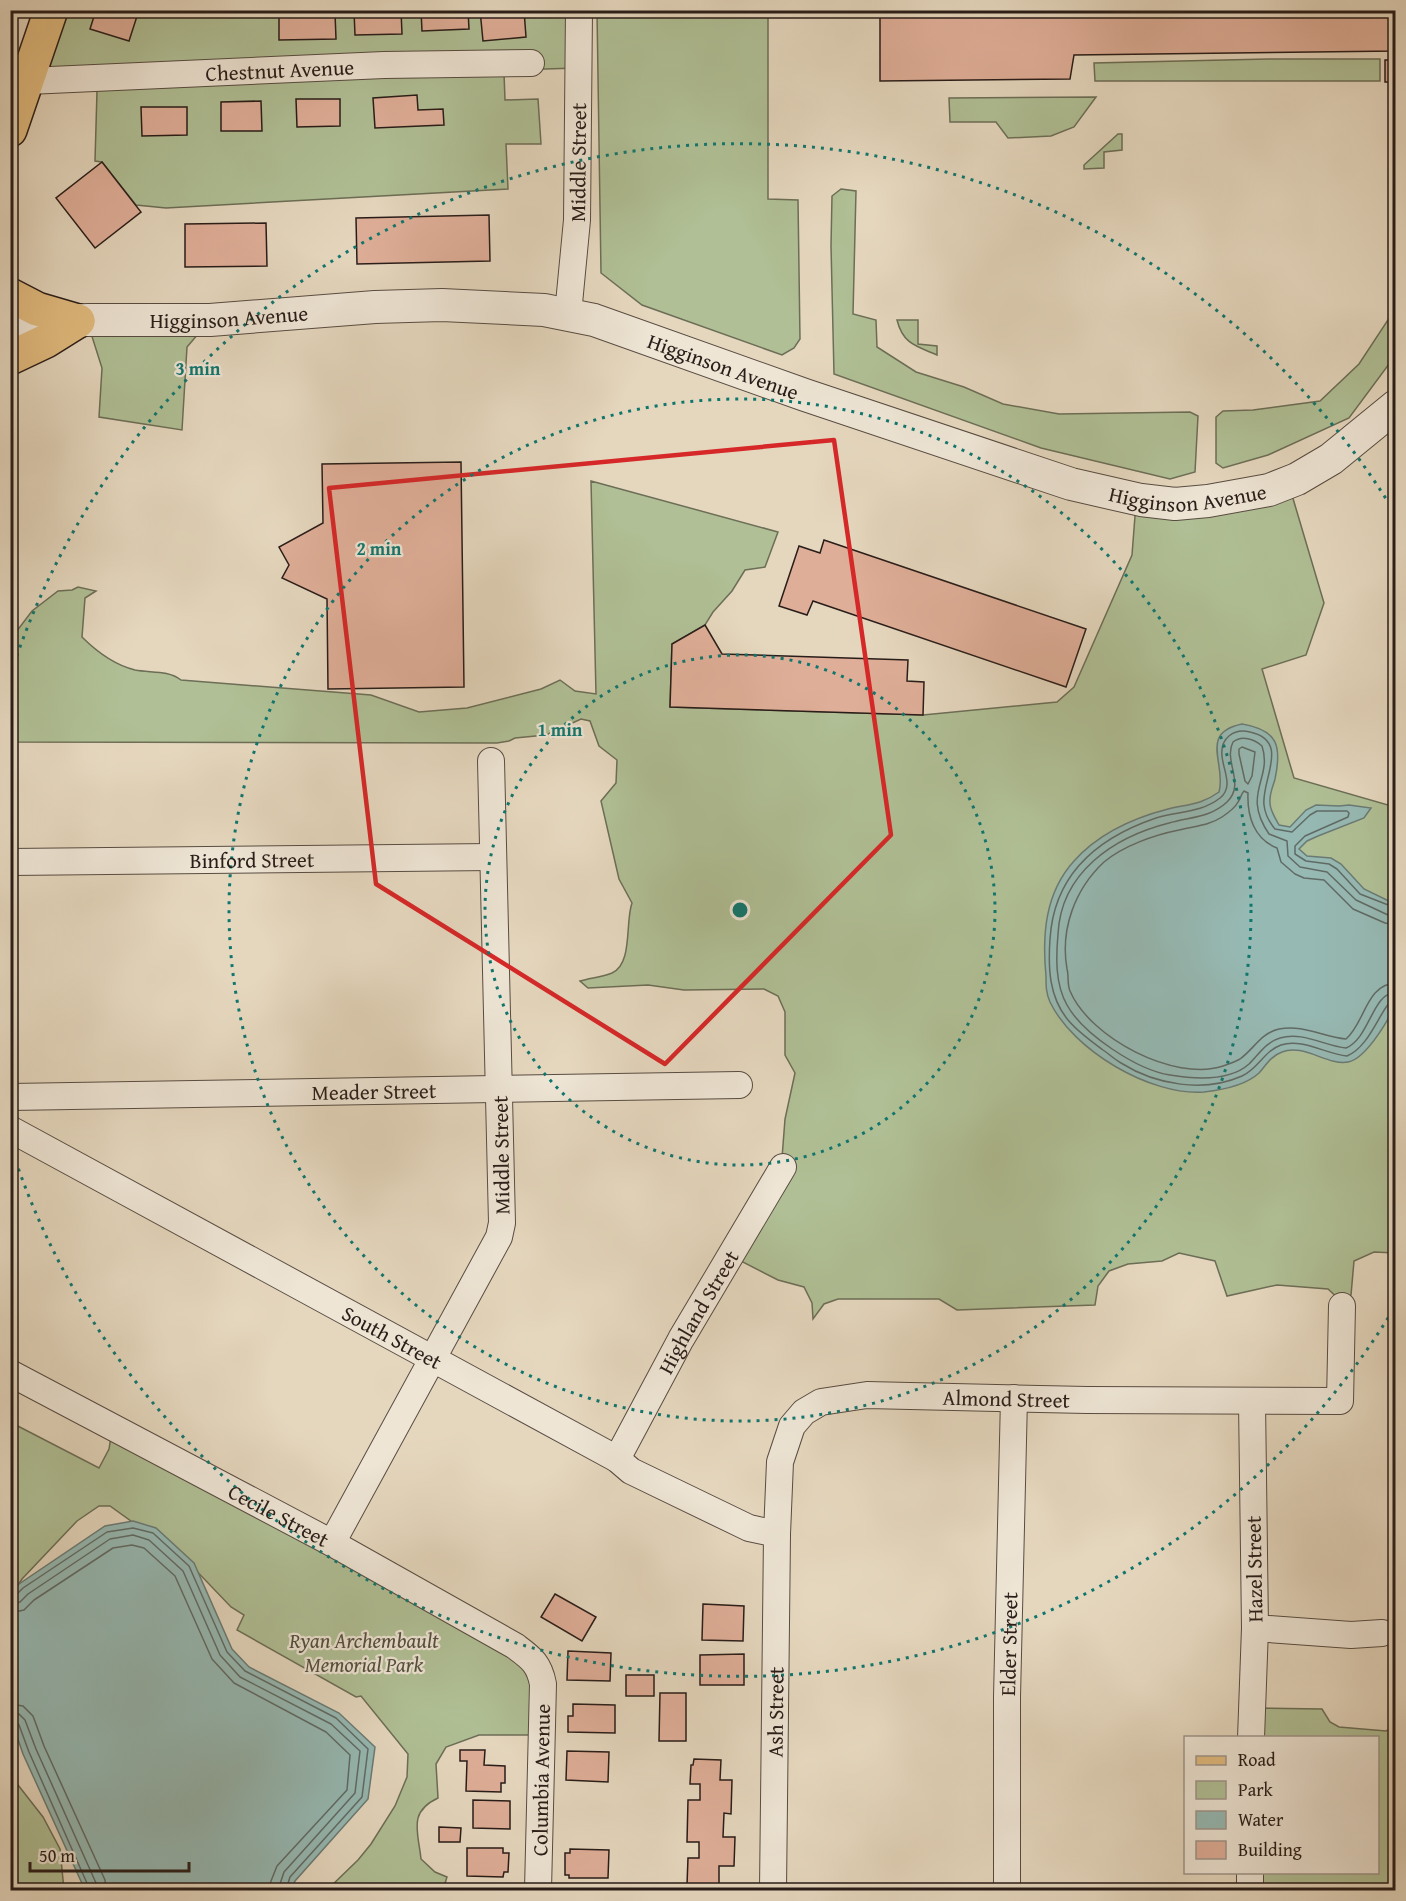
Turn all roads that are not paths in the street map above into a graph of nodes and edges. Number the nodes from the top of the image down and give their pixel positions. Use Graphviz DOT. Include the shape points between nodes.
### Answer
graph roads {
  1 [pos="51,10"];
  2 [pos="579,10"];
  3 [pos="531,63"];
  4 [pos="20,90"];
  5 [pos="10,130"];
  6 [pos="10,295"];
  7 [pos="568,314"];
  8 [pos="78,321"];
  9 [pos="10,323"];
  10 [pos="10,358"];
  11 [pos="1395,406"];
  12 [pos="490,761"];
  13 [pos="492,857"];
  14 [pos="10,862"];
  15 [pos="739,1085"];
  16 [pos="500,1089"];
  17 [pos="10,1097"];
  18 [pos="10,1129"];
  19 [pos="783,1167"];
  20 [pos="1342,1306"];
  21 [pos="433,1359"];
  22 [pos="10,1373"];
  23 [pos="1014,1398"];
  24 [pos="1252,1401"];
  25 [pos="617,1459"];
  26 [pos="777,1534"];
  27 [pos="332,1543"];
  28 [pos="1254,1628"];
  29 [pos="1382,1634"];
  30 [pos="540,1669"];
  31 [pos="1251,1736"];
  32 [pos="1250,1874"];
  33 [pos="538,1890"];
  34 [pos="773,1890"];
  35 [pos="1007,1890"];
  36 [pos="1250,1890"];
  1 -- 4 [label="main road"];
  2 -- 7 [label="street, Middle Street" via="577,220"];
  3 -- 4 [label="street, Chestnut Avenue" via="384,65"];
  4 -- 5 [label="main road"];
  6 -- 8 [label="main road" via="37,309"];
  7 -- 8 [label="street, Higginson Avenue" via="442,305 210,320"];
  7 -- 11 [label="street, Higginson Avenue" via="1071,484 1174,504 1269,490 1297,479 1331,459"];
  8 -- 9 [label="street, Higginson Avenue"];
  8 -- 10 [label="main road"];
  12 -- 13 [label="street, Middle Street"];
  13 -- 14 [label="street, Binford Street"];
  13 -- 16 [label="street, Middle Street"];
  15 -- 16 [label="street, Meader Street"];
  16 -- 17 [label="street, Meader Street"];
  16 -- 21 [label="street, Middle Street" via="499,1237"];
  18 -- 21 [label="street, South Street"];
  19 -- 25 [label="street, Highland Street" via="681,1339"];
  20 -- 24 [label="street, Almond Street" via="1340,1401"];
  21 -- 25 [label="street, South Street"];
  21 -- 27 [label="street, Middle Street"];
  22 -- 27 [label="street, Cecile Street"];
  23 -- 24 [label="street, Almond Street"];
  23 -- 26 [label="street, Almond Street" via="867,1395 821,1402 804,1412 792,1426 785,1444 780,1462"];
  23 -- 35 [label="street, Elder Street"];
  24 -- 28 [label="street, Hazel Street"];
  25 -- 26 [label="street, South Street" via="631,1471 749,1528"];
  26 -- 34 [label="street, Ash Street"];
  27 -- 30 [label="street, Cecile Street" via="515,1646"];
  28 -- 29 [label="street"];
  28 -- 31 [label="street, Hazel Street"];
  30 -- 33 [label="street, Columbia Avenue" via="543,1684"];
  32 -- 36 [label="street"];
}
